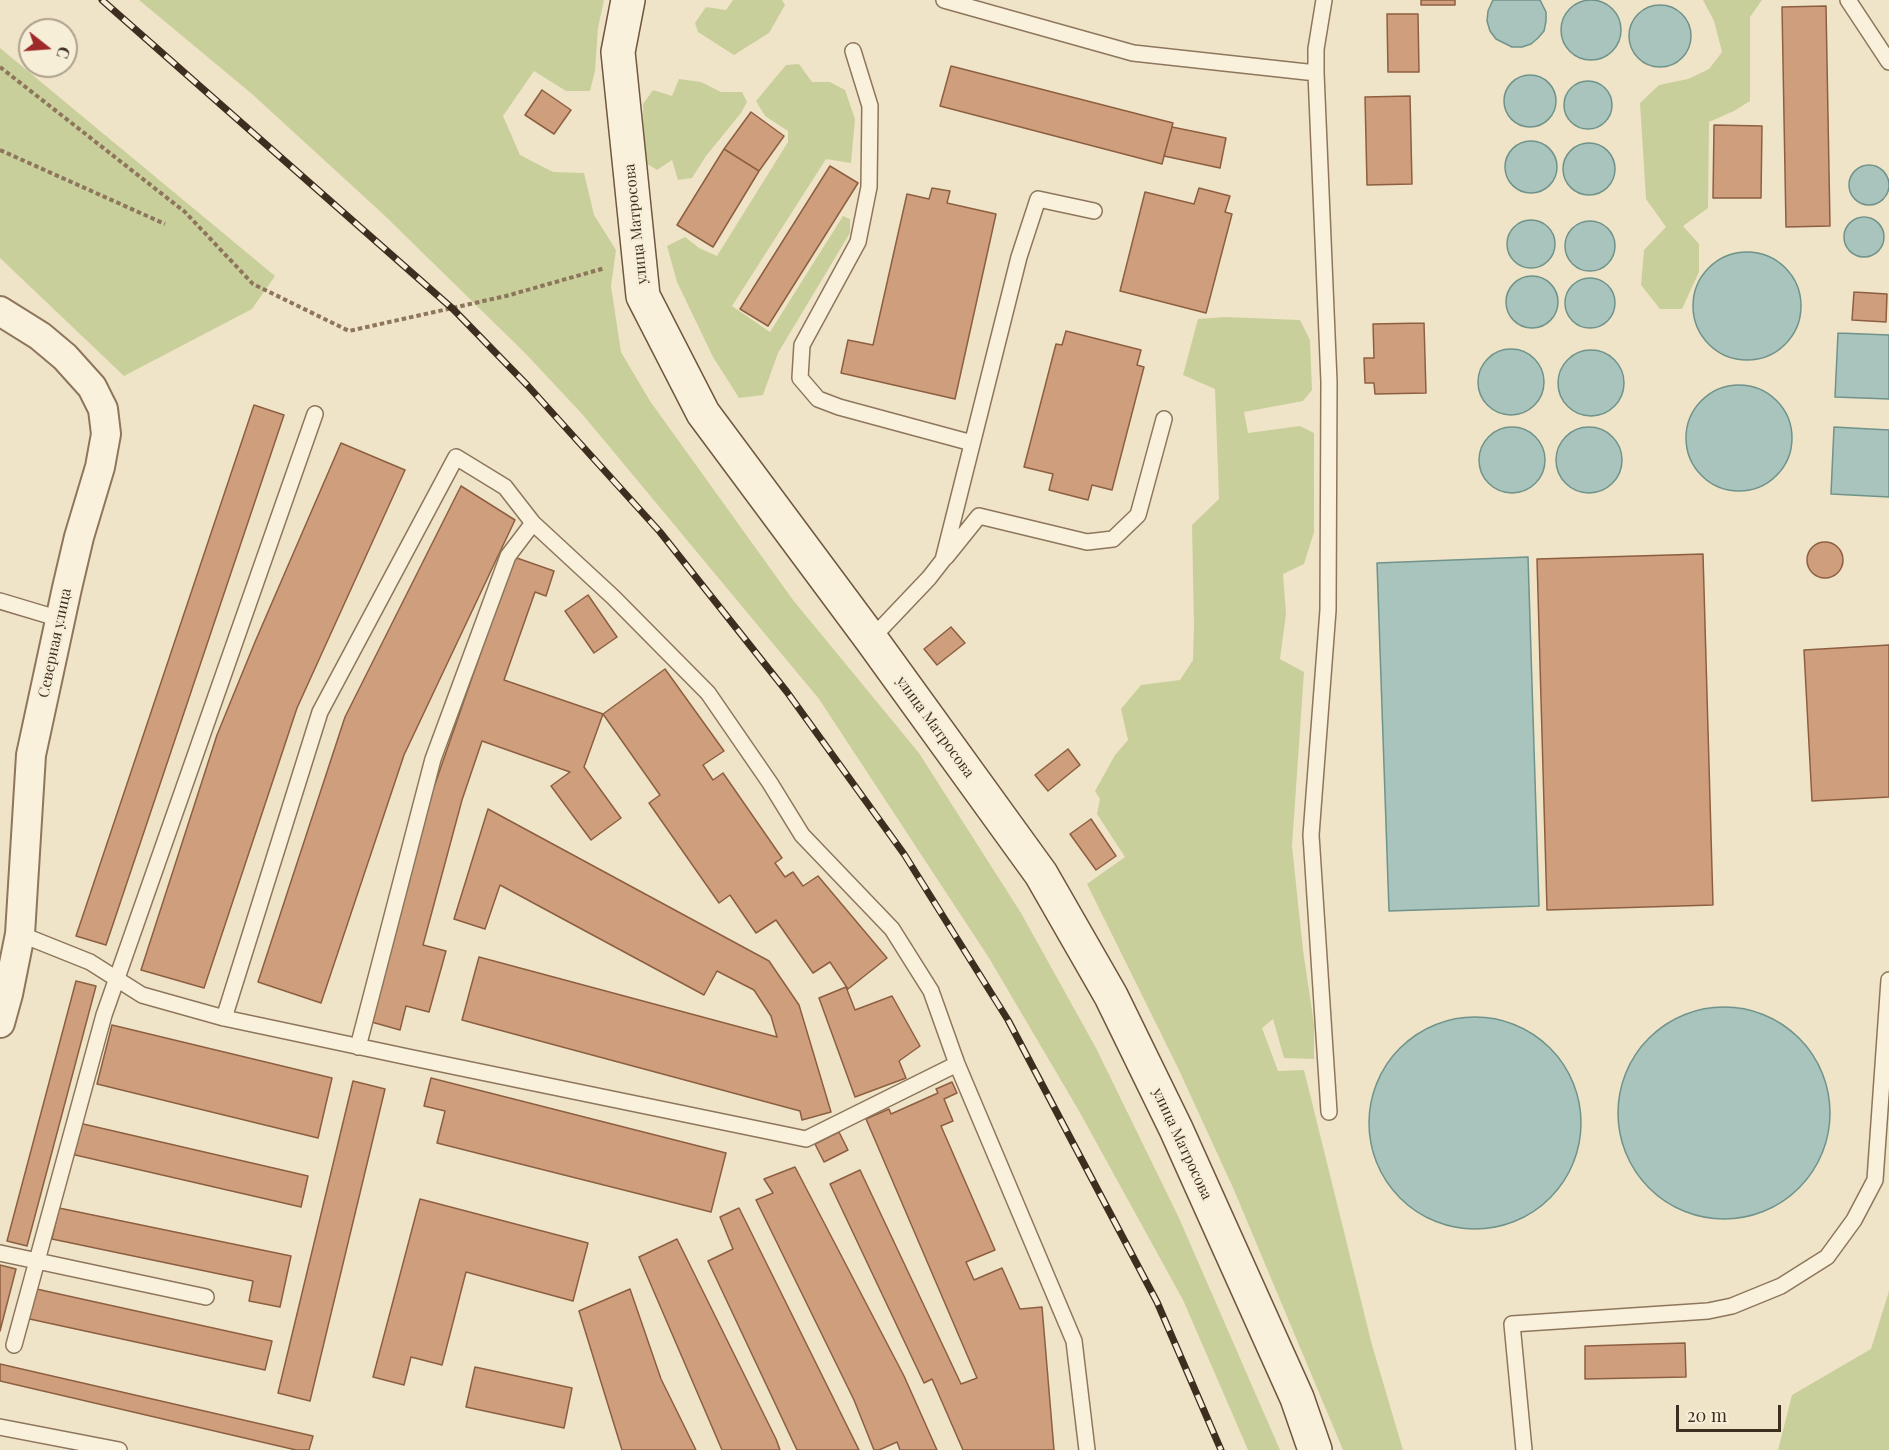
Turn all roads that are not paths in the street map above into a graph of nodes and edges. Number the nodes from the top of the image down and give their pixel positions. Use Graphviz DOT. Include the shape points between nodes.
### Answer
graph roads {
  1 [pos="628,0"];
  2 [pos="944,0"];
  3 [pos="1324,0"];
  4 [pos="1848,0"];
  5 [pos="853,51"];
  6 [pos="1889,62"];
  7 [pos="1316,73"];
  8 [pos="1094,211"];
  9 [pos="0,311"];
  10 [pos="315,414"];
  11 [pos="1164,419"];
  12 [pos="972,443"];
  13 [pos="533,523"];
  14 [pos="943,560"];
  15 [pos="0,601"];
  16 [pos="60,619"];
  17 [pos="871,639"];
  18 [pos="20,934"];
  19 [pos="117,979"];
  20 [pos="1889,980"];
  21 [pos="224,1018"];
  22 [pos="0,1023"];
  23 [pos="358,1047"];
  24 [pos="957,1064"];
  25 [pos="1329,1112"];
  26 [pos="0,1253"];
  27 [pos="37,1260"];
  28 [pos="206,1297"];
  29 [pos="14,1345"];
  30 [pos="0,1426"];
  31 [pos="119,1450"];
  32 [pos="1087,1450"];
  33 [pos="1315,1450"];
  34 [pos="1524,1450"];
  1 -- 17 [label="main road, улица Матросова" via="618,52 644,296 703,413"];
  2 -- 7 [label="lane" via="1133,53"];
  3 -- 7 [label="lane"];
  4 -- 6 [label="lane"];
  5 -- 12 [label="lane" via="870,106 869,187 858,242 802,345 800,378 818,399 839,407"];
  7 -- 25 [label="lane" via="1329,382 1328,586 1311,835"];
  8 -- 12 [label="lane" via="1038,199 1018,256"];
  9 -- 16 [label="street, Северная улица" via="65,357 92,387 103,409 106,434 100,466 78,537"];
  10 -- 19 [label="lane"];
  11 -- 14 [label="lane" via="1138,515 1113,539 1087,542 979,516"];
  12 -- 14 [label="lane"];
  13 -- 21 [label="lane" via="505,488 456,458 320,712"];
  13 -- 23 [label="lane" via="508,556 433,759"];
  13 -- 24 [label="lane" via="708,693 802,835 892,928 931,991"];
  14 -- 17 [label="lane"];
  15 -- 16 [label="lane"];
  16 -- 18 [label="street, Северная улица" via="31,755"];
  17 -- 33 [label="main road, улица Матросова" via="1041,874 1111,996 1176,1128 1297,1398"];
  18 -- 19 [label="lane" via="90,962"];
  18 -- 22 [label="street, Северная улица"];
  19 -- 21 [label="lane" via="142,995"];
  19 -- 27 [label="lane"];
  20 -- 34 [label="lane" via="1875,1180 1854,1220 1827,1257 1781,1286 1716,1310 1512,1324"];
  21 -- 23 [label="lane"];
  23 -- 24 [label="lane" via="806,1139"];
  24 -- 32 [label="lane" via="1074,1341"];
  26 -- 27 [label="lane"];
  27 -- 28 [label="lane"];
  27 -- 29 [label="lane"];
  30 -- 31 [label="lane"];
}
